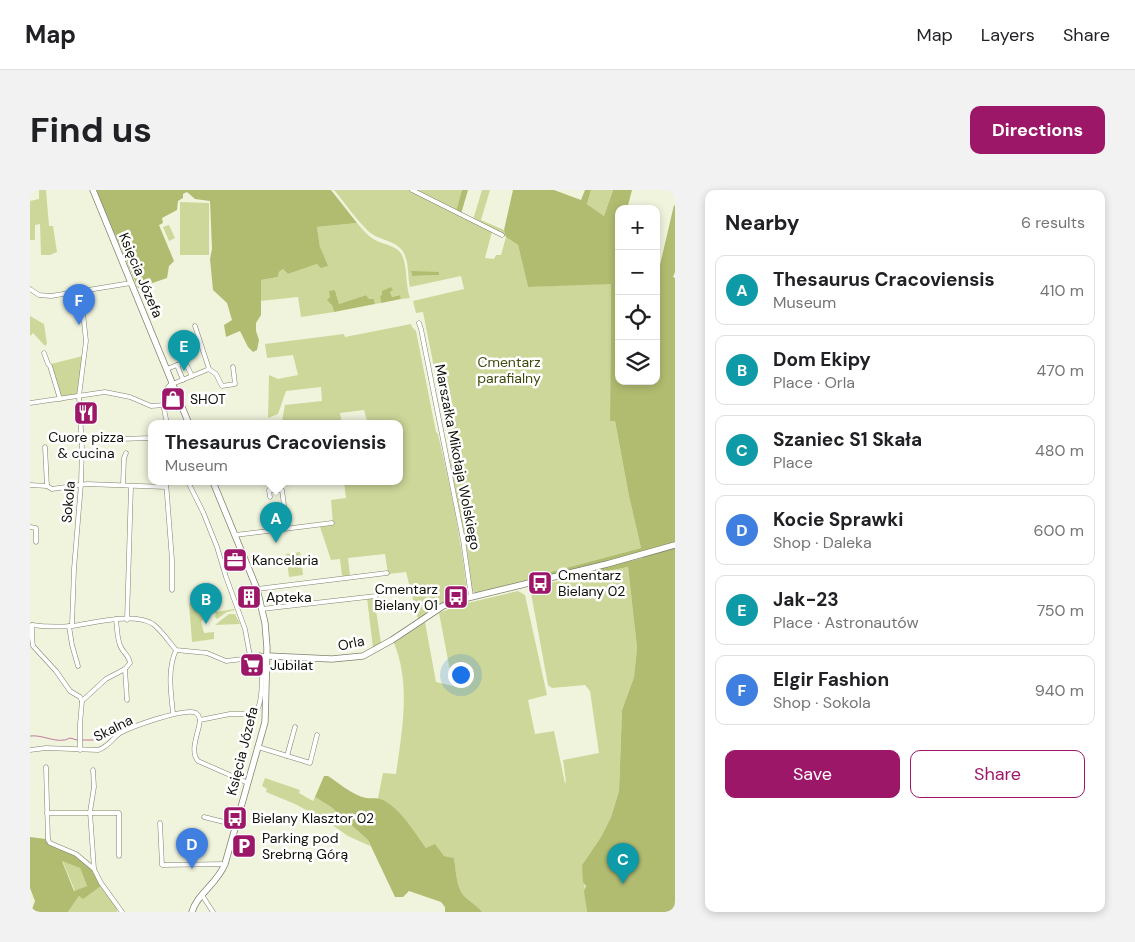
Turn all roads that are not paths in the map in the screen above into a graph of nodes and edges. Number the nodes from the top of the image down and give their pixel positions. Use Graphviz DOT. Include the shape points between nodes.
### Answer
graph roads {
  1 [pos="93,190"];
  2 [pos="412,190"];
  3 [pos="502,235"];
  4 [pos="132,283"];
  5 [pos="30,289"];
  6 [pos="76,292"];
  7 [pos="418,323"];
  8 [pos="195,326"];
  9 [pos="44,352"];
  10 [pos="177,365"];
  11 [pos="233,367"];
  12 [pos="167,369"];
  13 [pos="209,369"];
  14 [pos="192,376"];
  15 [pos="183,380"];
  16 [pos="173,384"];
  17 [pos="79,396"];
  18 [pos="60,399"];
  19 [pos="30,403"];
  20 [pos="165,405"];
  21 [pos="167,420"];
  22 [pos="187,420"];
  23 [pos="118,438"];
  24 [pos="148,438"];
  25 [pos="45,448"];
  26 [pos="126,454"];
  27 [pos="30,484"];
  28 [pos="81,484"];
  29 [pos="189,485"];
  30 [pos="214,485"];
  31 [pos="47,486"];
  32 [pos="124,486"];
  33 [pos="131,486"];
  34 [pos="166,487"];
  35 [pos="270,497"];
  36 [pos="332,522"];
  37 [pos="30,527"];
  38 [pos="288,528"];
  39 [pos="235,535"];
  40 [pos="36,542"];
  41 [pos="675,545"];
  42 [pos="387,573"];
  43 [pos="257,589"];
  44 [pos="172,590"];
  45 [pos="376,596"];
  46 [pos="471,597"];
  47 [pos="262,609"];
  48 [pos="116,620"];
  49 [pos="127,620"];
  50 [pos="31,623"];
  51 [pos="71,626"];
  52 [pos="176,650"];
  53 [pos="250,656"];
  54 [pos="260,656"];
  55 [pos="268,656"];
  56 [pos="78,666"];
  57 [pos="125,669"];
  58 [pos="127,700"];
  59 [pos="82,701"];
  60 [pos="173,713"];
  61 [pos="200,720"];
  62 [pos="295,727"];
  63 [pos="317,735"];
  64 [pos="258,747"];
  65 [pos="30,750"];
  66 [pos="80,750"];
  67 [pos="287,756"];
  68 [pos="46,766"];
  69 [pos="93,770"];
  70 [pos="248,783"];
  71 [pos="90,812"];
  72 [pos="47,813"];
  73 [pos="204,817"];
  74 [pos="160,824"];
  75 [pos="236,825"];
  76 [pos="119,856"];
  77 [pos="225,864"];
  78 [pos="94,869"];
  79 [pos="202,895"];
  80 [pos="122,912"];
  81 [pos="192,912"];
  82 [pos="213,912"];
  1 -- 4 [label="street, Księcia Józefa"];
  2 -- 3 [label="street"];
  4 -- 6 [label="street"];
  4 -- 12 [label="street, Księcia Józefa"];
  5 -- 6 [label="street" via="44,296"];
  6 -- 17 [label="street, Sokola" via="86,341"];
  7 -- 46 [label="street, Marszałka Mikołaja Wolskiego" via="463,540"];
  8 -- 13 [label="street"];
  9 -- 18 [label="street"];
  10 -- 12 [label="street"];
  10 -- 14 [label="street" via="186,362"];
  10 -- 15 [label="street"];
  11 -- 13 [label="street" via="235,384 222,386 216,374"];
  12 -- 16 [label="street, Księcia Józefa"];
  13 -- 14 [label="street"];
  14 -- 15 [label="street"];
  15 -- 16 [label="street"];
  16 -- 20 [label="street" via="168,388"];
  16 -- 22 [label="street, Księcia Józefa"];
  17 -- 18 [label="street"];
  17 -- 20 [label="street" via="110,392 151,406"];
  17 -- 28 [label="street, Sokola"];
  18 -- 19 [label="street"];
  20 -- 21 [label="street"];
  23 -- 24 [label="street"];
  25 -- 31 [label="street"];
  26 -- 32 [label="street"];
  27 -- 31 [label="street"];
  28 -- 31 [label="street" via="52,489"];
  28 -- 32 [label="street"];
  28 -- 51 [label="street, Sokola"];
  29 -- 53 [label="street" via="217,547 245,629"];
  30 -- 39 [label="street, Księcia Józefa"];
  32 -- 33 [label="street"];
  33 -- 34 [label="street"];
  33 -- 49 [label="street"];
  34 -- 44 [label="street"];
  35 -- 38 [label="street" via="269,490 282,490"];
  36 -- 38 [label="street"];
  37 -- 40 [label="street" via="36,528"];
  38 -- 39 [label="street"];
  39 -- 43 [label="street, Księcia Józefa"];
  41 -- 46 [label="street, Orla"];
  42 -- 43 [label="street"];
  43 -- 47 [label="street, Księcia Józefa"];
  45 -- 47 [label="street"];
  46 -- 55 [label="street, Orla" via="443,606 363,656 332,659"];
  47 -- 55 [label="street, Księcia Józefa"];
  48 -- 49 [label="street"];
  48 -- 51 [label="street"];
  48 -- 57 [label="street" via="119,643 130,663"];
  49 -- 52 [label="street" via="151,623"];
  50 -- 51 [label="street" via="43,627"];
  50 -- 59 [label="street" via="33,646"];
  51 -- 56 [label="street, Sokola"];
  52 -- 53 [label="street, Orla" via="208,653 226,660"];
  52 -- 60 [label="street" via="170,673"];
  53 -- 54 [label="street, Orla"];
  54 -- 55 [label="street, Orla"];
  54 -- 61 [label="street" via="263,666 260,704 256,712"];
  55 -- 64 [label="street, Księcia Józefa" via="266,710"];
  57 -- 58 [label="street"];
  57 -- 59 [label="street" via="106,678"];
  59 -- 66 [label="street"];
  60 -- 61 [label="street" via="196,713"];
  60 -- 66 [label="street, Skalna" via="121,733 104,748"];
  61 -- 70 [label="street" via="194,752 198,761"];
  62 -- 67 [label="street"];
  63 -- 67 [label="street" via="310,763"];
  64 -- 67 [label="street"];
  64 -- 70 [label="street, Księcia Józefa"];
  65 -- 66 [label="street, Skalna"];
  68 -- 72 [label="street"];
  69 -- 71 [label="street"];
  70 -- 75 [label="street, Księcia Józefa"];
  71 -- 72 [label="street"];
  71 -- 76 [label="street" via="119,814"];
  71 -- 78 [label="street"];
  72 -- 78 [label="street" via="50,843 76,854"];
  73 -- 75 [label="street"];
  74 -- 77 [label="street" via="162,865"];
  75 -- 77 [label="street, Księcia Józefa"];
  77 -- 79 [label="street, Księcia Józefa" via="219,877"];
  78 -- 80 [label="street"];
  79 -- 81 [label="street, Księcia Józefa"];
  79 -- 82 [label="street"];
}
